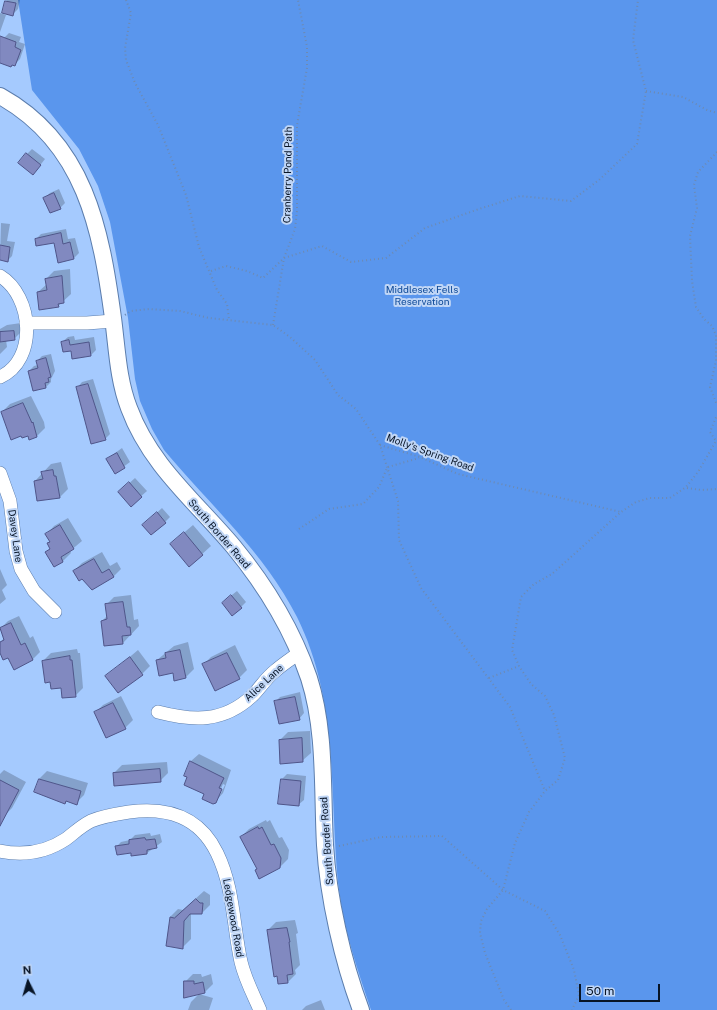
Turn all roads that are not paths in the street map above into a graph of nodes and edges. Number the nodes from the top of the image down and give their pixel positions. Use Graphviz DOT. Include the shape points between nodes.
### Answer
graph roads {
  1 [pos="0,96"];
  2 [pos="0,276"];
  3 [pos="113,321"];
  4 [pos="26,323"];
  5 [pos="0,377"];
  6 [pos="0,473"];
  7 [pos="55,612"];
  8 [pos="300,652"];
  9 [pos="158,712"];
  10 [pos="0,850"];
  11 [pos="260,1010"];
  12 [pos="361,1010"];
  1 -- 3 [label="main road, South Border Road" via="45,129 65,153 80,180 100,243"];
  2 -- 4 [label="street" via="15,290"];
  3 -- 4 [label="street"];
  3 -- 8 [label="main road, South Border Road" via="124,392 150,452 259,580 284,619"];
  4 -- 5 [label="street" via="27,337 20,356 11,370"];
  6 -- 7 [label="street, Davey Lane" via="10,501 16,551 21,569 34,591"];
  8 -- 9 [label="street, Alice Lane" via="274,672 245,702 223,714 209,718 191,718"];
  8 -- 12 [label="main road, South Border Road" via="317,714 326,849 338,927"];
  10 -- 11 [label="street, Ledgewood Road" via="16,854 35,853 51,848 89,822 144,810 172,813 196,824 208,837 217,853 228,881 241,962"];
}
